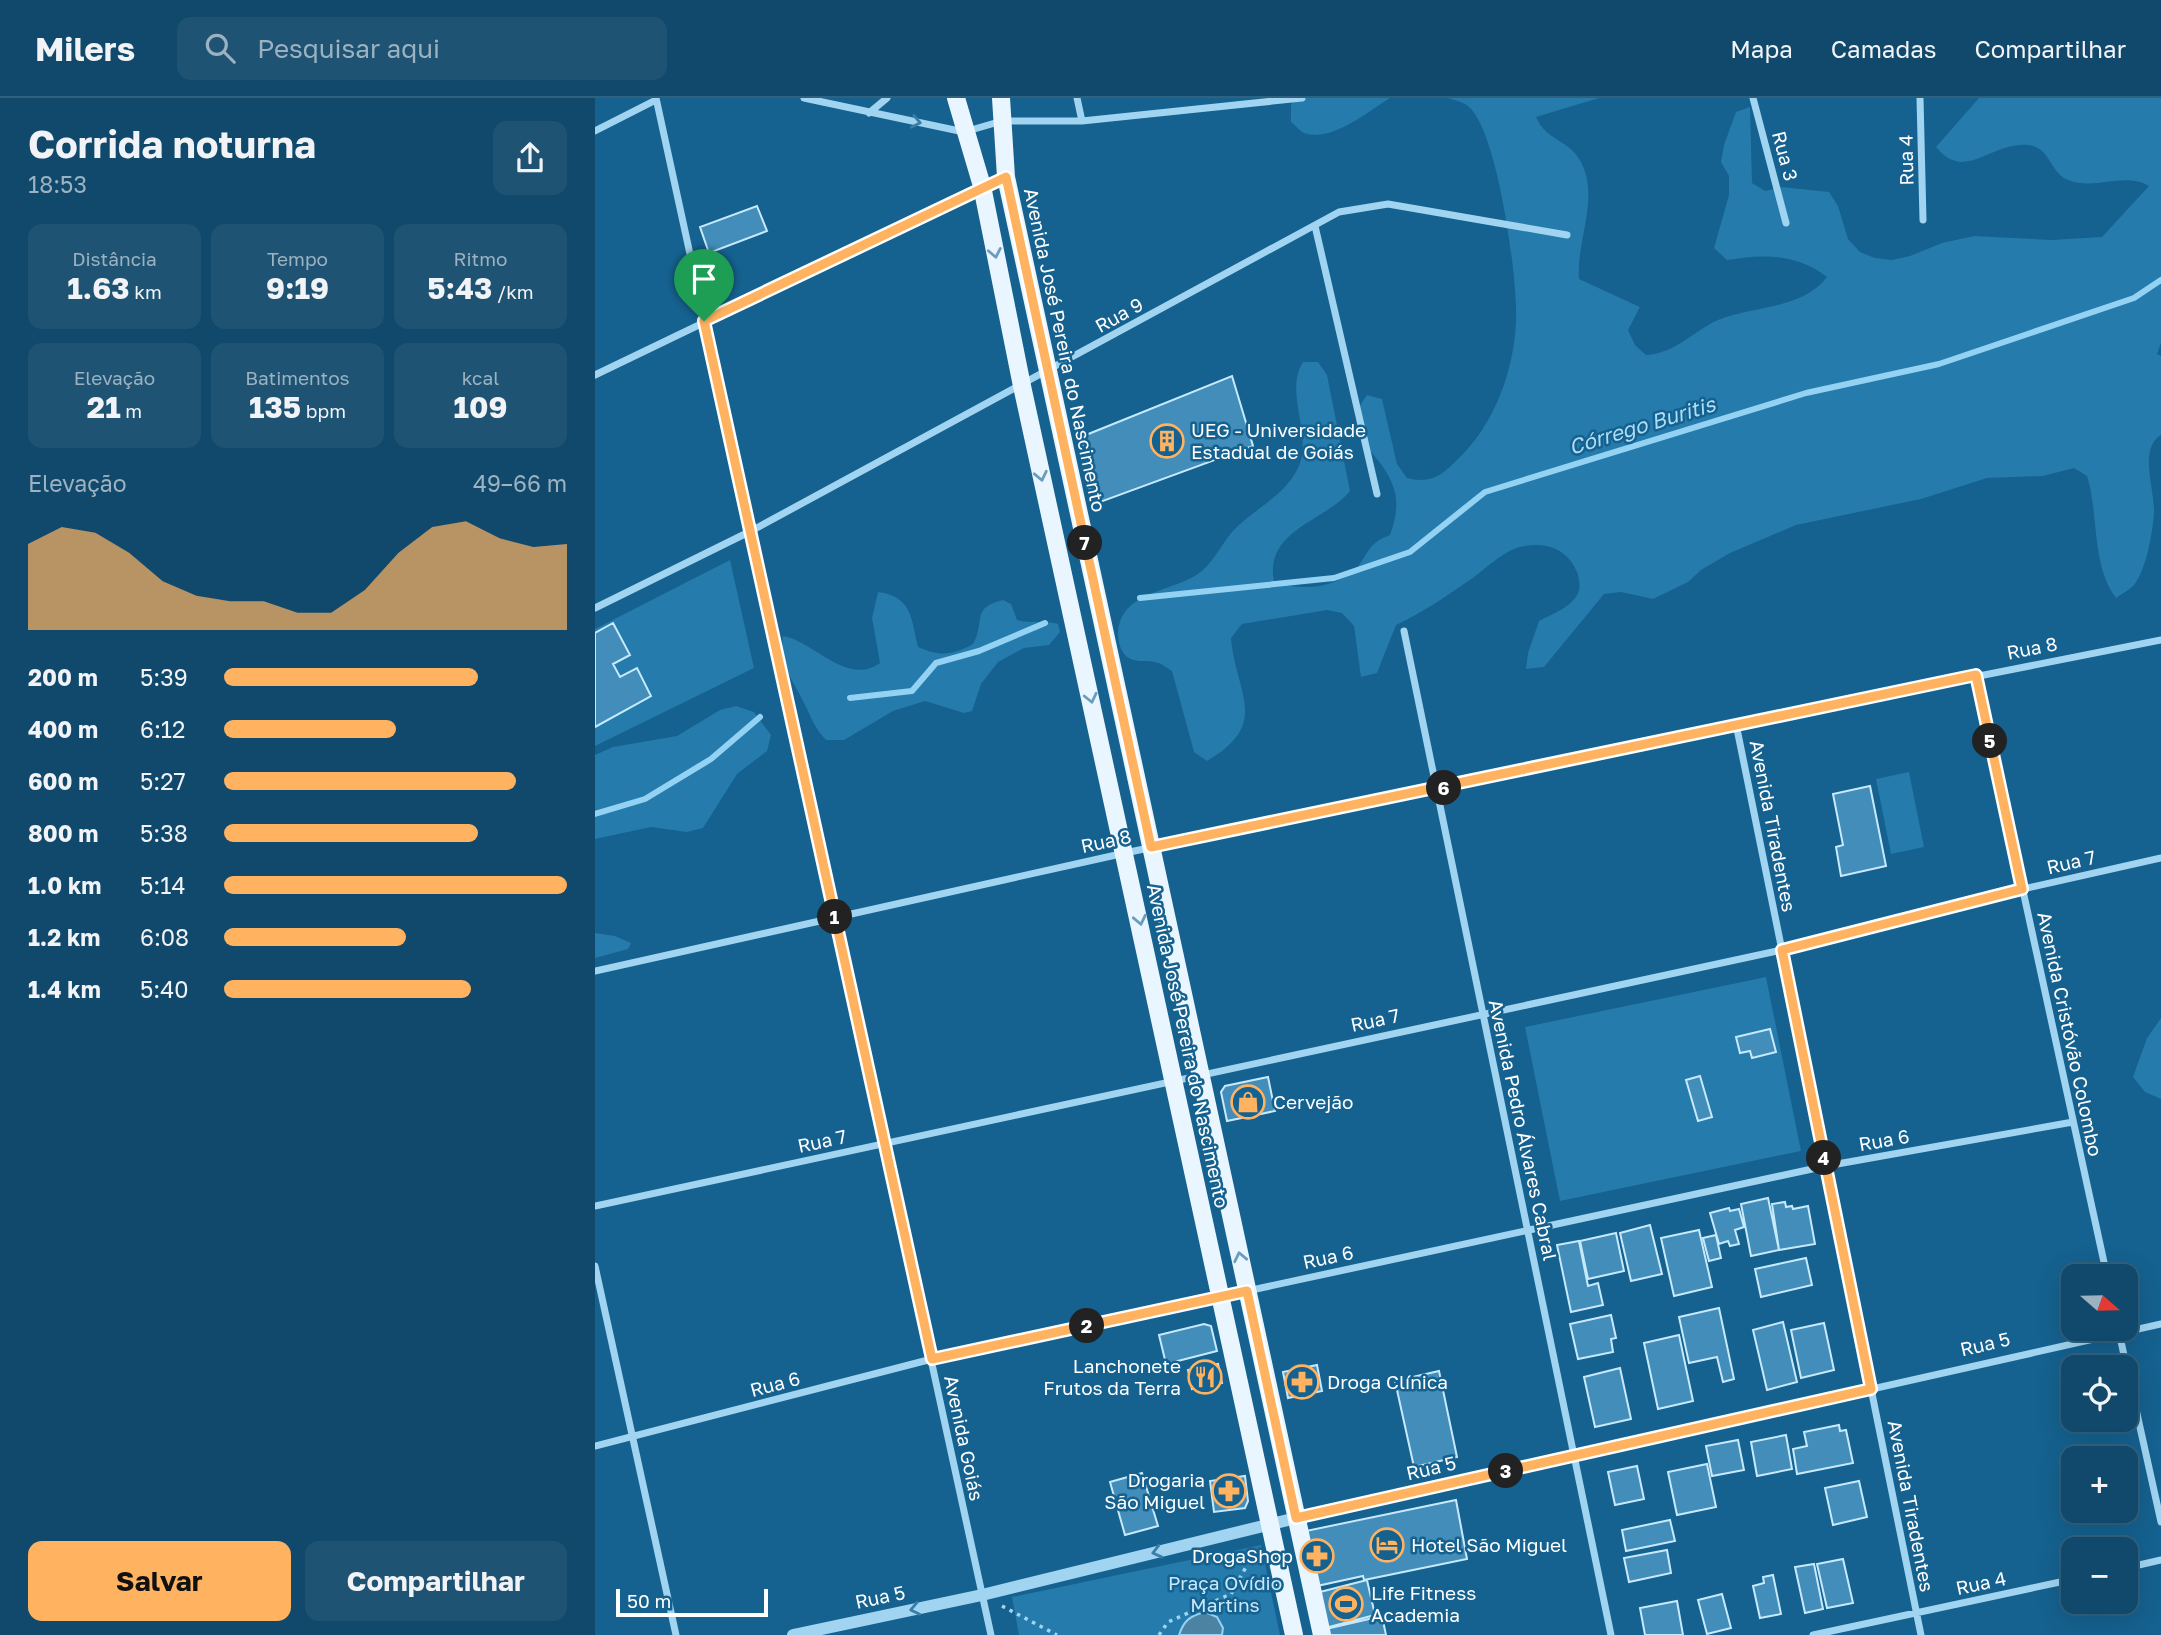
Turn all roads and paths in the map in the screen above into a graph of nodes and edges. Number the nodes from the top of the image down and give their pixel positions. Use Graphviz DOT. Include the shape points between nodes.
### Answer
graph roads {
  1 [pos="804,98"];
  2 [pos="887,98"];
  3 [pos="956,98"];
  4 [pos="1001,98"];
  5 [pos="1077,98"];
  6 [pos="1303,98"];
  7 [pos="1753,98"];
  8 [pos="1920,98"];
  9 [pos="656,99"];
  10 [pos="869,113"];
  11 [pos="1002,121"];
  12 [pos="1082,121"];
  13 [pos="595,131"];
  14 [pos="964,132"];
  15 [pos="1006,177"];
  16 [pos="982,186"];
  17 [pos="1923,220"];
  18 [pos="1786,223"];
  19 [pos="1315,226"];
  20 [pos="1567,235"];
  21 [pos="704,321"];
  22 [pos="1048,372"];
  23 [pos="595,375"];
  24 [pos="1022,386"];
  25 [pos="1377,494"];
  26 [pos="751,531"];
  27 [pos="1097,598"];
  28 [pos="1070,605"];
  29 [pos="595,608"];
  30 [pos="1404,631"];
  31 [pos="2161,640"];
  32 [pos="1976,675"];
  33 [pos="1736,724"];
  34 [pos="1437,789"];
  35 [pos="1151,847"];
  36 [pos="1125,853"];
  37 [pos="2161,858"];
  38 [pos="2022,889"];
  39 [pos="835,917"];
  40 [pos="1782,950"];
  41 [pos="595,971"];
  42 [pos="1483,1013"];
  43 [pos="1200,1075"];
  44 [pos="1174,1080"];
  45 [pos="2074,1122"];
  46 [pos="885,1143"];
  47 [pos="1826,1166"];
  48 [pos="595,1206"];
  49 [pos="1528,1231"];
  50 [pos="2104,1264"];
  51 [pos="595,1266"];
  52 [pos="1247,1291"];
  53 [pos="1221,1297"];
  54 [pos="2161,1324"];
  55 [pos="2139,1328"];
  56 [pos="2076,1341"];
  57 [pos="2121,1341"];
  58 [pos="932,1359"];
  59 [pos="1871,1389"];
  60 [pos="632,1438"];
  61 [pos="595,1446"];
  62 [pos="1574,1456"];
  63 [pos="1296,1518"];
  64 [pos="2161,1522"];
  65 [pos="1271,1524"];
  66 [pos="2161,1560"];
  67 [pos="2138,1565"];
  68 [pos="2061,1582"];
  69 [pos="982,1595"];
  70 [pos="1916,1613"];
  71 [pos="676,1635"];
  72 [pos="793,1635"];
  73 [pos="991,1635"];
  74 [pos="1057,1635"];
  75 [pos="1159,1635"];
  76 [pos="1294,1635"];
  77 [pos="1322,1635"];
  78 [pos="1611,1635"];
  79 [pos="1813,1635"];
  80 [pos="1921,1635"];
  1 -- 10 [label="street"];
  2 -- 10 [label="street"];
  3 -- 14 [label="main road, Avenida José Pereira do Nascimento"];
  4 -- 11 [label="main road, Avenida José Pereira do Nascimento"];
  5 -- 12 [label="street"];
  6 -- 12 [label="street"];
  7 -- 18 [label="street, Rua 3"];
  8 -- 17 [label="street, Rua 4"];
  9 -- 13 [label="street"];
  9 -- 21 [label="street, Avenida Goiás"];
  10 -- 14 [label="street, one-way"];
  11 -- 12 [label="street"];
  11 -- 14 [label="street"];
  11 -- 15 [label="main road, Avenida José Pereira do Nascimento"];
  14 -- 16 [label="main road, Avenida José Pereira do Nascimento"];
  15 -- 16 [label="street"];
  15 -- 22 [label="main road, Avenida José Pereira do Nascimento"];
  16 -- 21 [label="street"];
  16 -- 24 [label="main road, Avenida José Pereira do Nascimento, one-way"];
  19 -- 20 [label="street, Rua 9" via="1339,212 1388,204"];
  19 -- 22 [label="street, Rua 9"];
  19 -- 25 [label="street"];
  21 -- 23 [label="street"];
  21 -- 26 [label="street, Avenida Goiás"];
  22 -- 24 [label="street, Rua 9"];
  22 -- 27 [label="main road, Avenida José Pereira do Nascimento"];
  24 -- 26 [label="street, Rua 9"];
  24 -- 28 [label="main road, Avenida José Pereira do Nascimento, one-way"];
  26 -- 29 [label="street, Rua 9"];
  26 -- 39 [label="street, Avenida Goiás"];
  27 -- 28 [label="main road"];
  27 -- 35 [label="main road, Avenida José Pereira do Nascimento"];
  28 -- 36 [label="main road, Avenida José Pereira do Nascimento, one-way"];
  30 -- 34 [label="street, Avenida Pedro Álvares Cabral"];
  31 -- 32 [label="street, Rua 8"];
  32 -- 33 [label="street, Rua 8"];
  32 -- 38 [label="street, Avenida Cristóvão Colombo"];
  33 -- 34 [label="street, Rua 8"];
  33 -- 40 [label="street, Avenida Tiradentes"];
  34 -- 35 [label="street, Rua 8"];
  34 -- 42 [label="street, Avenida Pedro Álvares Cabral"];
  35 -- 36 [label="street, Rua 8"];
  35 -- 43 [label="main road, Avenida José Pereira do Nascimento"];
  36 -- 39 [label="street, Rua 8"];
  36 -- 44 [label="main road, Avenida José Pereira do Nascimento, one-way"];
  37 -- 38 [label="street, Rua 7"];
  38 -- 40 [label="street, Rua 7"];
  38 -- 45 [label="street, Avenida Cristóvão Colombo"];
  39 -- 41 [label="street, Rua 8"];
  39 -- 46 [label="street, Avenida Goiás"];
  40 -- 42 [label="street, Rua 7"];
  40 -- 47 [label="street, Avenida Tiradentes"];
  42 -- 43 [label="street, Rua 7"];
  42 -- 49 [label="street, Avenida Pedro Álvares Cabral"];
  43 -- 44 [label="street, Rua 7"];
  52 -- 43 [label="main road, Avenida José Pereira do Nascimento, one-way"];
  44 -- 46 [label="street, Rua 7"];
  44 -- 53 [label="main road, Avenida José Pereira do Nascimento"];
  45 -- 47 [label="street, Rua 6"];
  45 -- 50 [label="street, Avenida Cristóvão Colombo"];
  46 -- 48 [label="street, Rua 7"];
  46 -- 58 [label="street, Avenida Goiás"];
  47 -- 49 [label="street, Rua 6"];
  47 -- 59 [label="street, Avenida Tiradentes"];
  49 -- 52 [label="street, Rua 6"];
  49 -- 62 [label="street, Avenida Pedro Álvares Cabral"];
  51 -- 60 [label="street"];
  52 -- 53 [label="street, Rua 6"];
  52 -- 63 [label="main road, Avenida José Pereira do Nascimento"];
  53 -- 58 [label="street, Rua 6"];
  53 -- 65 [label="main road, Avenida José Pereira do Nascimento"];
  54 -- 55 [label="street, Rua 5"];
  56 -- 59 [label="street, Rua 5"];
  57 -- 64 [label="street"];
  58 -- 60 [label="street, Rua 6"];
  58 -- 69 [label="street, Avenida Goiás"];
  59 -- 62 [label="street, Rua 5"];
  59 -- 70 [label="street, Avenida Tiradentes"];
  60 -- 61 [label="street, Rua 6"];
  60 -- 71 [label="street"];
  62 -- 63 [label="street, Rua 5"];
  62 -- 78 [label="street, Avenida Pedro Álvares Cabral"];
  63 -- 65 [label="street, Rua 5"];
  63 -- 77 [label="main road, Avenida José Pereira do Nascimento"];
  65 -- 69 [label="street, Rua 5, one-way"];
  65 -- 75 [label="path" via="1231,1594 1168,1622"];
  65 -- 76 [label="main road, Avenida José Pereira do Nascimento"];
  66 -- 67 [label="street"];
  68 -- 70 [label="street, Rua 4"];
  69 -- 72 [label="street, Rua 5, one-way"];
  69 -- 73 [label="street, Avenida Goiás"];
  69 -- 74 [label="path"];
  70 -- 79 [label="street, Rua 4"];
  70 -- 80 [label="street, Avenida Tiradentes"];
}
